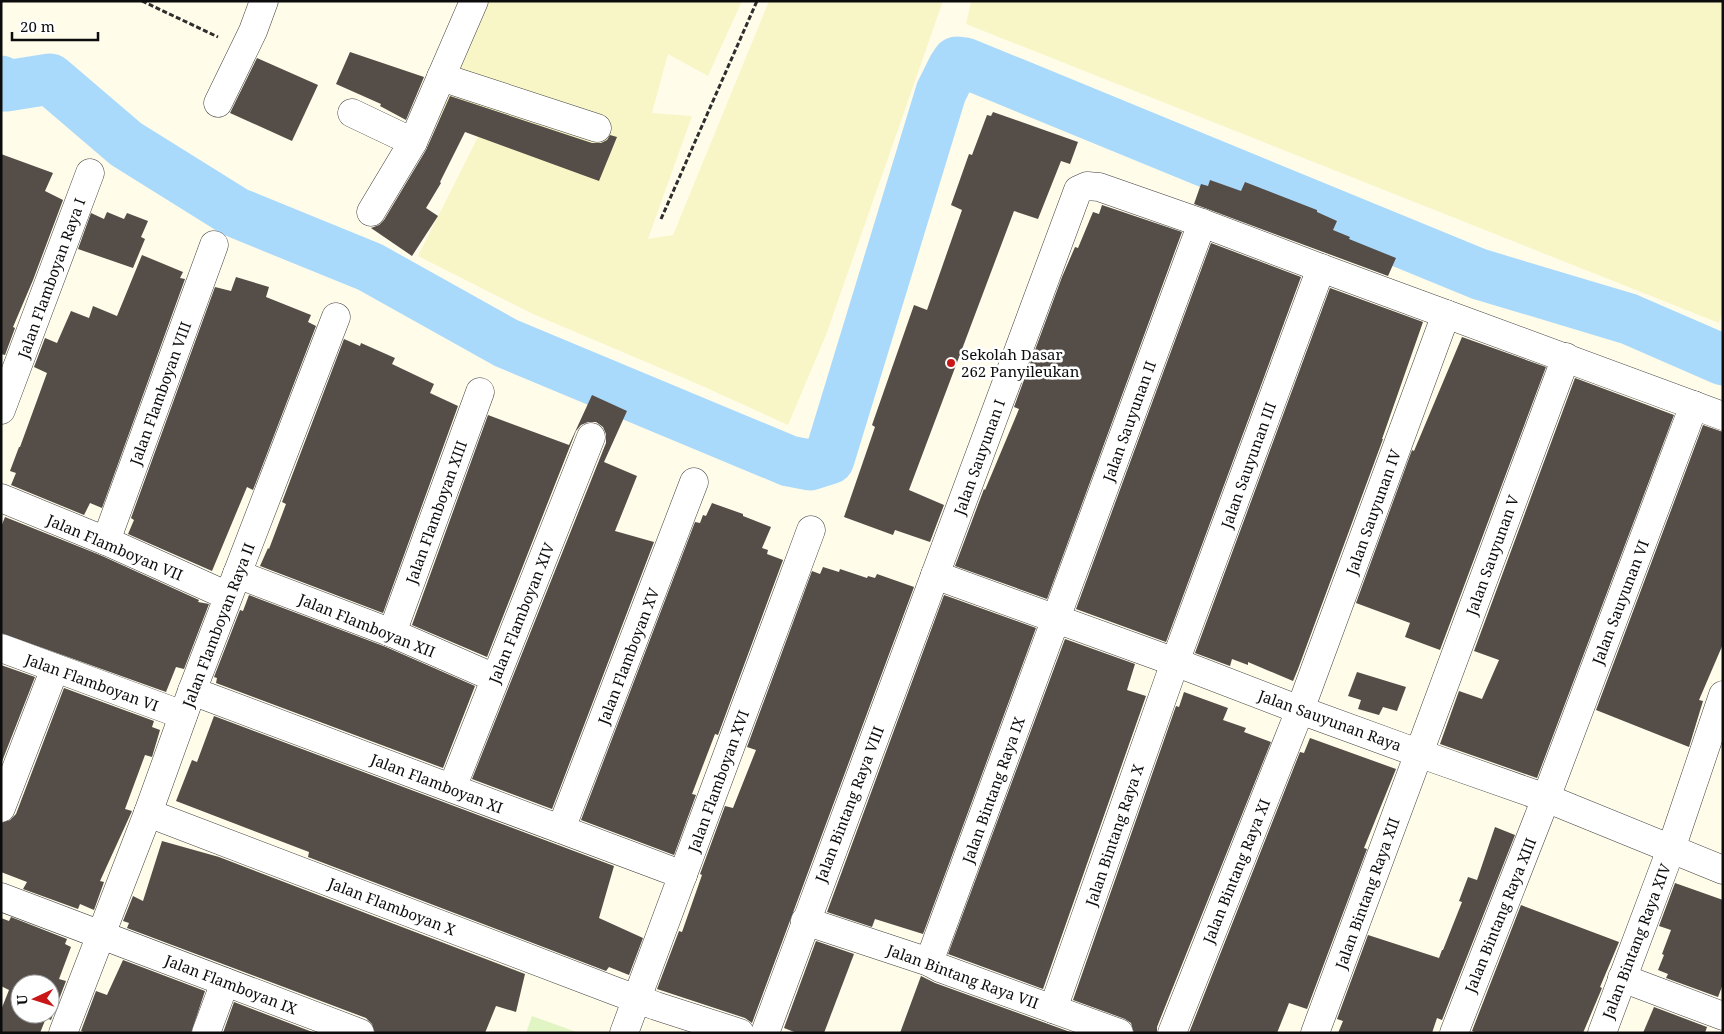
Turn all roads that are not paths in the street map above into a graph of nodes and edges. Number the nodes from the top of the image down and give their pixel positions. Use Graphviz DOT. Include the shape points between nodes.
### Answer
graph roads {
  1 [pos="264,1"];
  2 [pos="474,1"];
  3 [pos="442,77"];
  4 [pos="218,103"];
  5 [pos="352,113"];
  6 [pos="597,128"];
  7 [pos="413,142"];
  8 [pos="90,173"];
  9 [pos="371,212"];
  10 [pos="1202,223"];
  11 [pos="214,246"];
  12 [pos="1320,268"];
  13 [pos="1446,314"];
  14 [pos="336,316"];
  15 [pos="1566,357"];
  16 [pos="480,392"];
  17 [pos="1694,405"];
  18 [pos="1,410"];
  19 [pos="1723,416"];
  20 [pos="591,438"];
  21 [pos="694,482"];
  22 [pos="1,498"];
  23 [pos="811,530"];
  24 [pos="106,541"];
  25 [pos="935,575"];
  26 [pos="232,585"];
  27 [pos="1057,618"];
  28 [pos="392,633"];
  29 [pos="1,648"];
  30 [pos="1175,662"];
  31 [pos="56,668"];
  32 [pos="495,678"];
  33 [pos="1722,700"];
  34 [pos="187,703"];
  35 [pos="1300,710"];
  36 [pos="1418,753"];
  37 [pos="452,788"];
  38 [pos="1546,798"];
  39 [pos="1,808"];
  40 [pos="148,813"];
  41 [pos="561,829"];
  42 [pos="1671,850"];
  43 [pos="1723,870"];
  44 [pos="683,875"];
  45 [pos="1,896"];
  46 [pos="805,922"];
  47 [pos="101,934"];
  48 [pos="929,962"];
  49 [pos="1622,978"];
  50 [pos="225,982"];
  51 [pos="637,998"];
  52 [pos="1053,1008"];
  53 [pos="1723,1016"];
  54 [pos="348,1031"];
  55 [pos="63,1033"];
  56 [pos="206,1033"];
  57 [pos="624,1033"];
  58 [pos="740,1033"];
  59 [pos="765,1033"];
  60 [pos="1119,1033"];
  61 [pos="1172,1033"];
  62 [pos="1315,1033"];
  63 [pos="1454,1033"];
  64 [pos="1602,1033"];
  1 -- 4 [label="street"];
  2 -- 3 [label="street"];
  3 -- 6 [label="street"];
  3 -- 7 [label="street"];
  5 -- 7 [label="street"];
  7 -- 9 [label="street"];
  8 -- 18 [label="street, Jalan Flamboyan Raya I"];
  10 -- 12 [label="street"];
  10 -- 25 [label="street, Jalan Sauyunan I" via="1099,187 1087,186 1078,190"];
  10 -- 27 [label="street, Jalan Sauyunan II"];
  11 -- 24 [label="street, Jalan Flamboyan VIII"];
  12 -- 13 [label="street"];
  12 -- 30 [label="street, Jalan Sauyunan III"];
  13 -- 15 [label="street"];
  13 -- 35 [label="street, Jalan Sauyunan IV"];
  14 -- 26 [label="street, Jalan Flamboyan Raya II"];
  15 -- 17 [label="street"];
  15 -- 36 [label="street, Jalan Sauyunan V"];
  16 -- 28 [label="street, Jalan Flamboyan XIII"];
  17 -- 19 [label="street"];
  17 -- 38 [label="street, Jalan Sauyunan VI"];
  20 -- 32 [label="street, Jalan Flamboyan XIV"];
  21 -- 41 [label="street, Jalan Flamboyan XV"];
  22 -- 24 [label="street, Jalan Flamboyan VII"];
  23 -- 44 [label="street, Jalan Flamboyan XVI"];
  24 -- 26 [label="street, Jalan Flamboyan VII"];
  25 -- 27 [label="street, Jalan Sauyunan Raya"];
  25 -- 46 [label="street, Jalan Bintang Raya VIII"];
  26 -- 28 [label="street, Jalan Flamboyan XII"];
  26 -- 34 [label="street, Jalan Flamboyan Raya II"];
  27 -- 30 [label="street, Jalan Sauyunan Raya"];
  27 -- 48 [label="street, Jalan Bintang Raya IX"];
  28 -- 32 [label="street, Jalan Flamboyan XII"];
  29 -- 31 [label="street, Jalan Flamboyan VI"];
  30 -- 35 [label="street, Jalan Sauyunan Raya"];
  30 -- 52 [label="street, Jalan Bintang Raya X"];
  31 -- 34 [label="street, Jalan Flamboyan VI"];
  31 -- 39 [label="street"];
  32 -- 37 [label="street, Jalan Flamboyan XIV"];
  33 -- 42 [label="street, Jalan Bintang Raya XIV"];
  34 -- 37 [label="street, Jalan Flamboyan XI"];
  34 -- 40 [label="street, Jalan Flamboyan Raya II"];
  35 -- 36 [label="street, Jalan Sauyunan Raya"];
  35 -- 61 [label="street, Jalan Bintang Raya XI"];
  36 -- 38 [label="street, Jalan Sauyunan Raya"];
  36 -- 62 [label="street, Jalan Bintang Raya XII"];
  37 -- 41 [label="street, Jalan Flamboyan XI"];
  38 -- 42 [label="street, Jalan Sauyunan Raya"];
  38 -- 63 [label="street, Jalan Bintang Raya XIII"];
  40 -- 47 [label="street, Jalan Flamboyan Raya II"];
  40 -- 51 [label="street, Jalan Flamboyan X"];
  41 -- 44 [label="street, Jalan Flamboyan XI"];
  42 -- 43 [label="street, Jalan Sauyunan Raya"];
  42 -- 49 [label="street, Jalan Bintang Raya XIV"];
  44 -- 51 [label="street, Jalan Flamboyan XVI"];
  45 -- 47 [label="street, Jalan Flamboyan IX"];
  46 -- 48 [label="street, Jalan Bintang Raya VII"];
  46 -- 59 [label="street, Jalan Bintang Raya VIII"];
  47 -- 50 [label="street, Jalan Flamboyan IX"];
  47 -- 55 [label="street, Jalan Flamboyan Raya II"];
  48 -- 52 [label="street, Jalan Bintang Raya VII"];
  49 -- 53 [label="street"];
  49 -- 64 [label="street, Jalan Bintang Raya XIV"];
  50 -- 54 [label="street, Jalan Flamboyan IX"];
  50 -- 56 [label="street"];
  51 -- 57 [label="street, Jalan Flamboyan XVI"];
  51 -- 58 [label="street, Jalan Flamboyan X"];
  52 -- 60 [label="street, Jalan Bintang Raya VII"];
}
